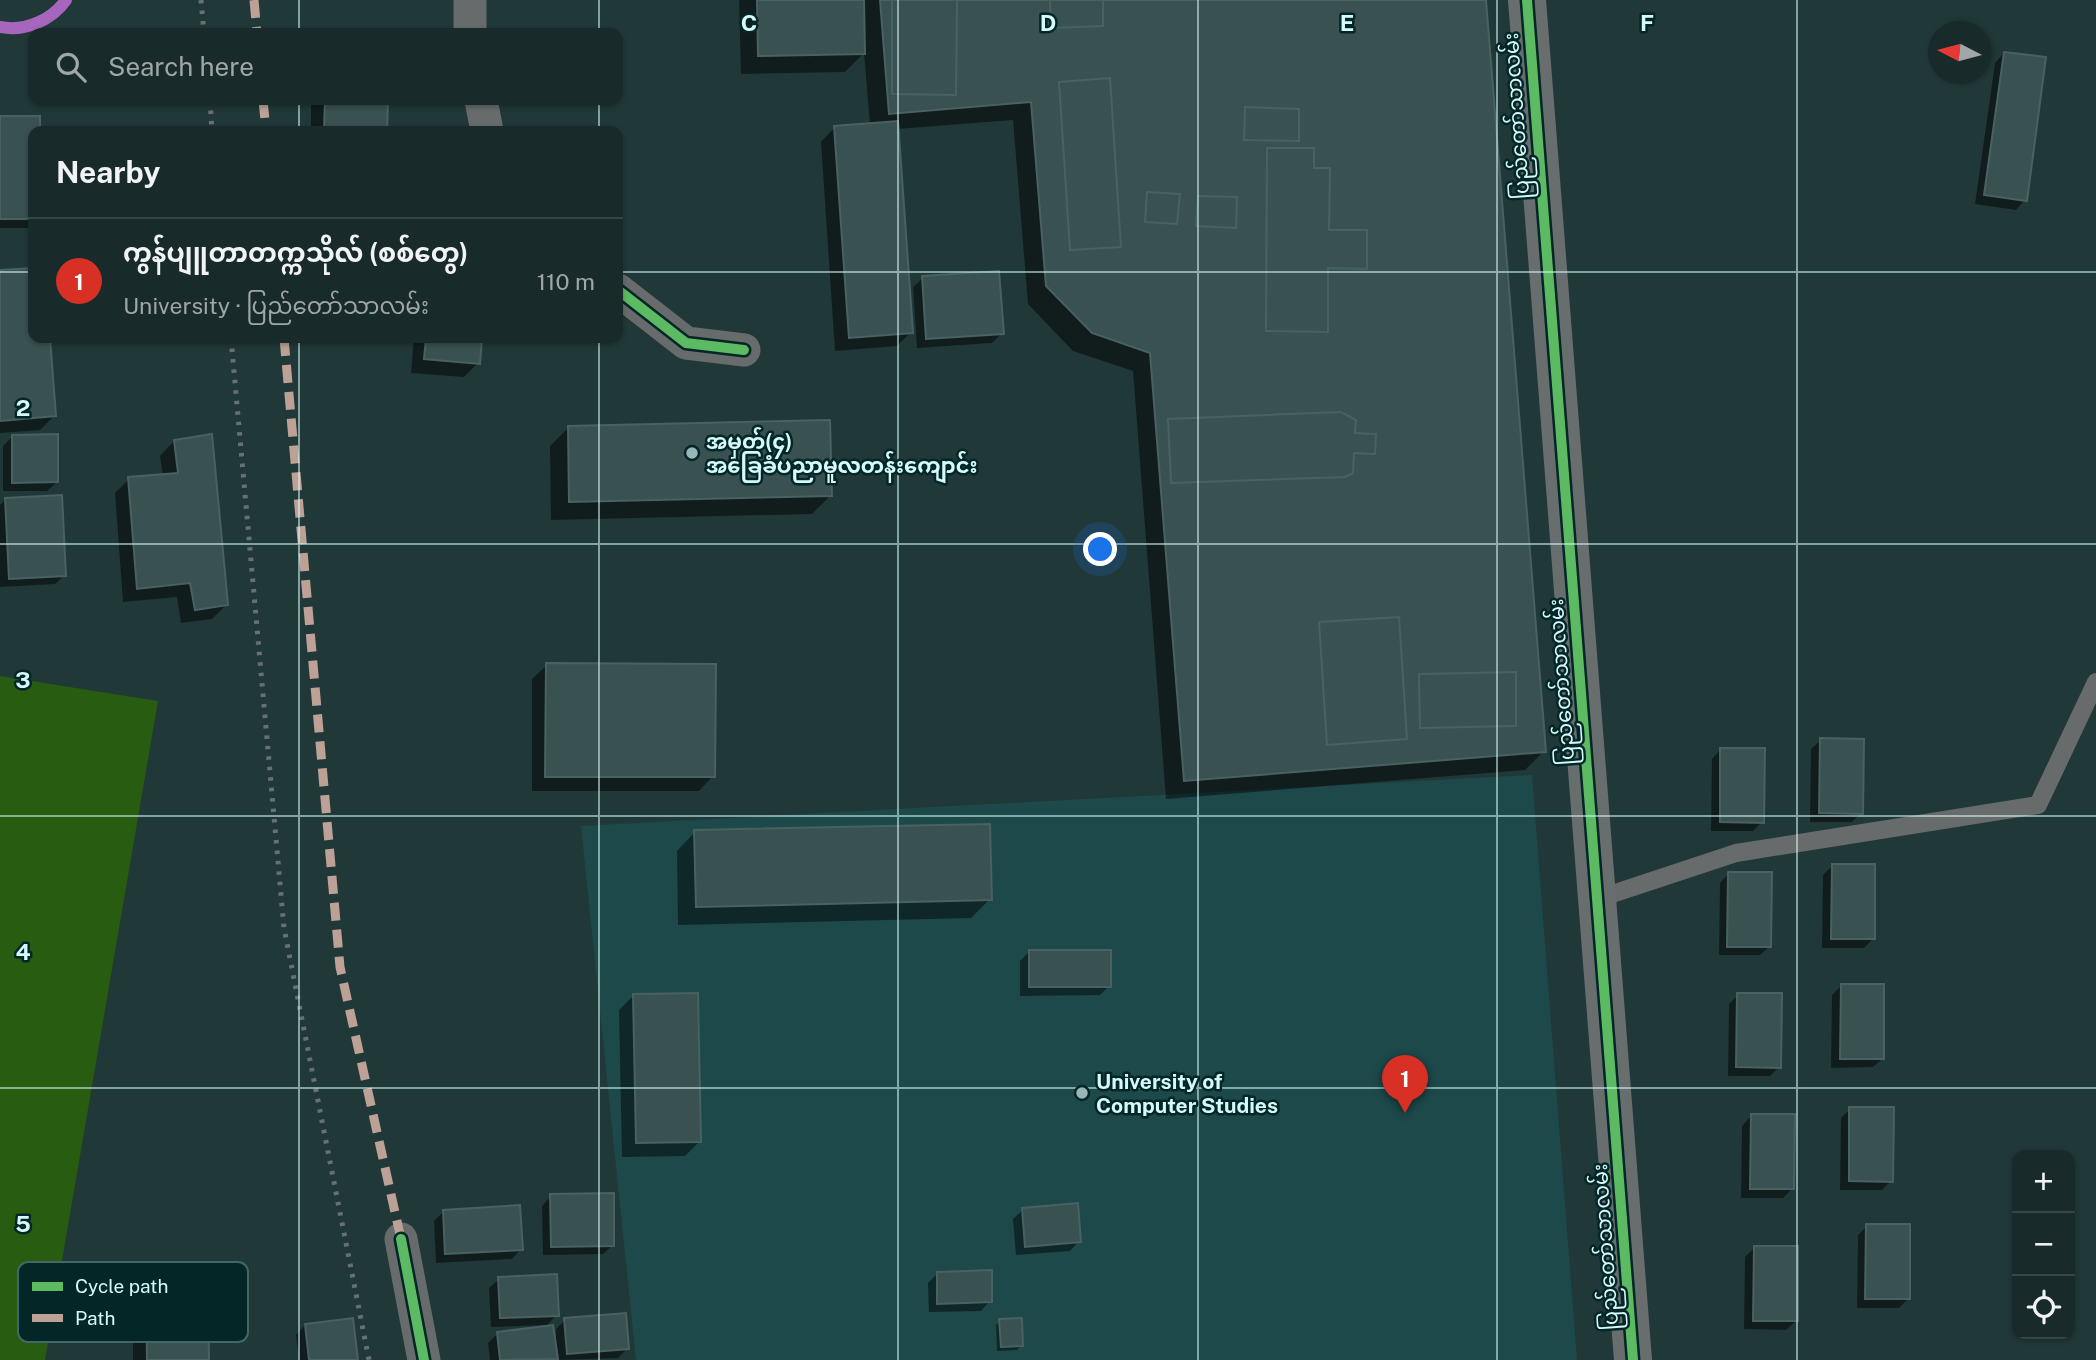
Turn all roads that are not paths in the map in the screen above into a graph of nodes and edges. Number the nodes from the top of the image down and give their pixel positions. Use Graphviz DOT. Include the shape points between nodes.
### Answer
graph roads {
  1 [pos="470,0"];
  2 [pos="1527,0"];
  3 [pos="470,28"];
  4 [pos="482,105"];
  5 [pos="485,126"];
  6 [pos="623,294"];
  7 [pos="744,350"];
  8 [pos="2096,682"];
  9 [pos="1597,899"];
  10 [pos="401,1239"];
  11 [pos="424,1360"];
  12 [pos="1633,1360"];
  1 -- 3 [label="street"];
  2 -- 9 [label="street, ပြည်တော်သာလမ်း"];
  4 -- 5 [label="street"];
  6 -- 7 [label="street" via="686,343"];
  8 -- 9 [label="lane" via="2038,805 1736,853"];
  9 -- 12 [label="street, ပြည်တော်သာလမ်း"];
  10 -- 11 [label="street"];
}
